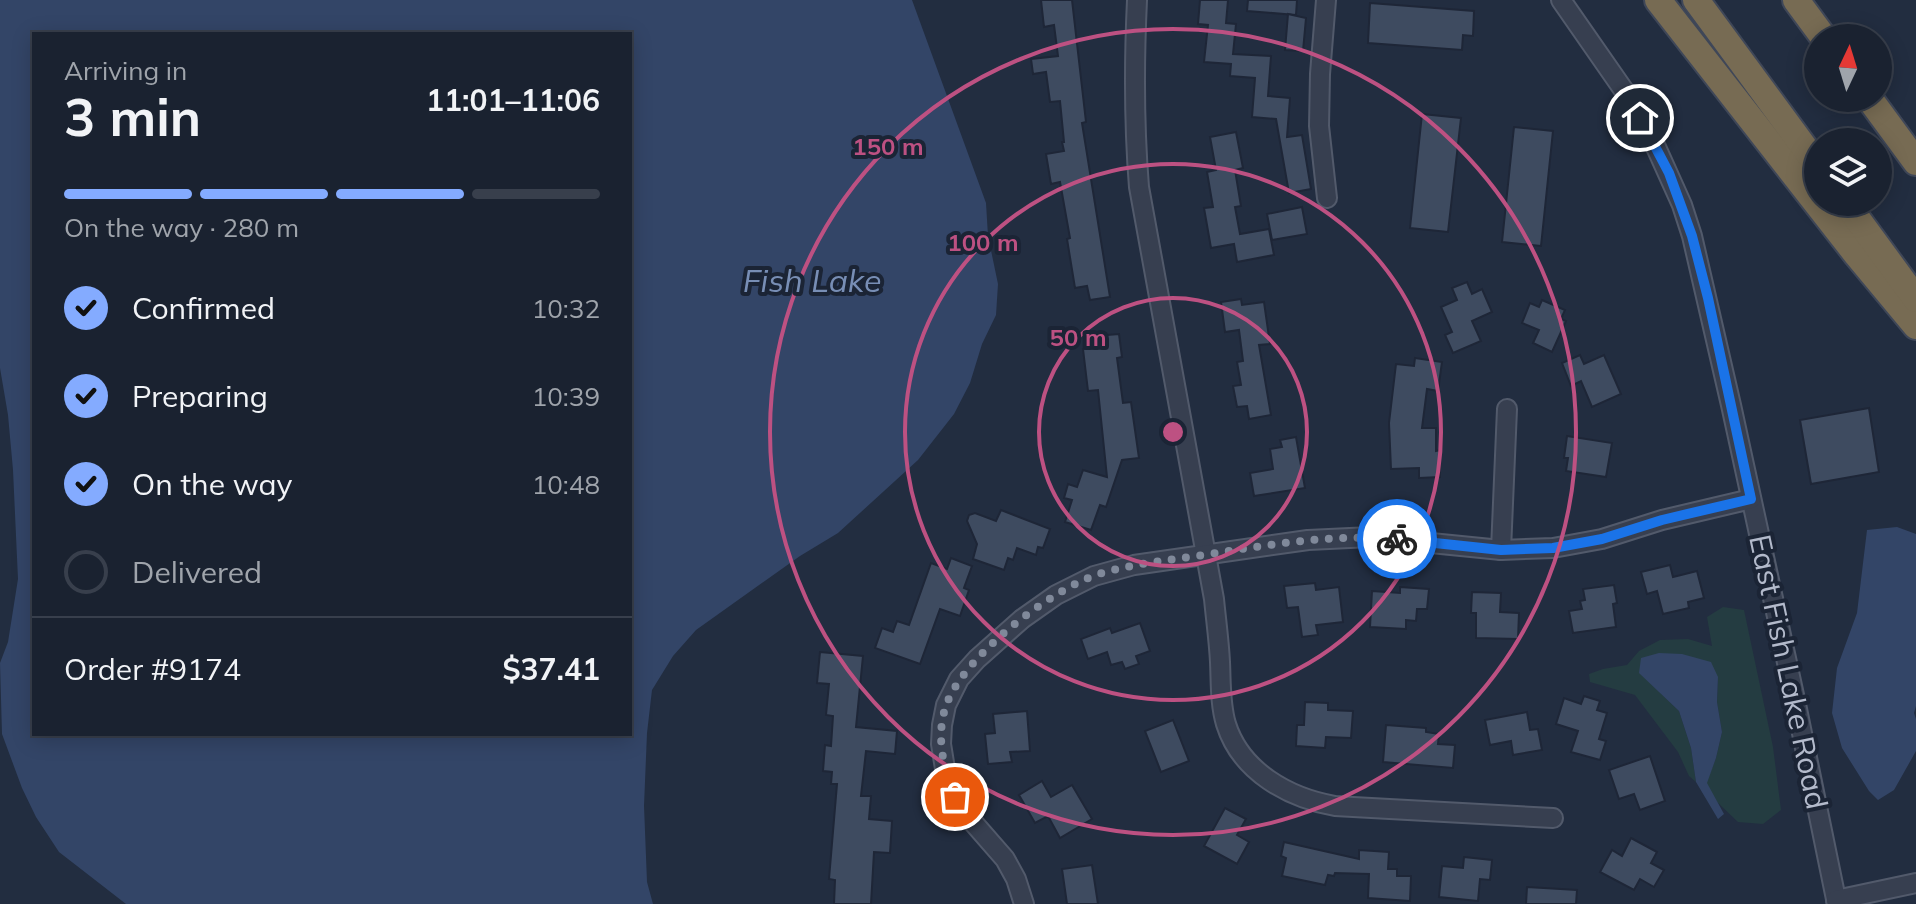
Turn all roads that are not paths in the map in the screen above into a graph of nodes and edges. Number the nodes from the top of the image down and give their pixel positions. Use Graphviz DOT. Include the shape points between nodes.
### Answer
graph roads {
  1 [pos="1137,0"];
  2 [pos="1326,0"];
  3 [pos="1561,0"];
  4 [pos="1658,0"];
  5 [pos="1696,0"];
  6 [pos="1796,0"];
  7 [pos="1814,24"];
  8 [pos="1879,112"];
  9 [pos="1804,147"];
  10 [pos="1916,162"];
  11 [pos="1327,198"];
  12 [pos="1855,216"];
  13 [pos="1916,299"];
  14 [pos="1916,326"];
  15 [pos="1507,409"];
  16 [pos="1751,499"];
  17 [pos="1501,550"];
  18 [pos="1206,555"];
  19 [pos="1553,818"];
  20 [pos="1916,883"];
  21 [pos="1837,902"];
  22 [pos="1024,904"];
  1 -- 18 [label="street" via="1134,97 1139,187"];
  2 -- 11 [label="street" via="1319,126"];
  3 -- 16 [label="street, East Fish Lake Road" via="1625,92 1682,205 1708,298"];
  4 -- 14 [label="highway"];
  5 -- 9 [label="highway"];
  6 -- 7 [label="highway"];
  8 -- 10 [label="highway"];
  12 -- 13 [label="highway"];
  15 -- 17 [label="street"];
  16 -- 17 [label="street" via="1602,539"];
  16 -- 21 [label="street, East Fish Lake Road"];
  17 -- 18 [label="street" via="1371,537"];
  18 -- 19 [label="street" via="1227,726 1247,760 1274,784 1294,796 1335,806"];
  18 -- 22 [label="street" via="1134,565 1094,576 1056,595 1022,619 959,679 942,725 946,775 971,820 1005,859"];
  20 -- 21 [label="street"];
}
